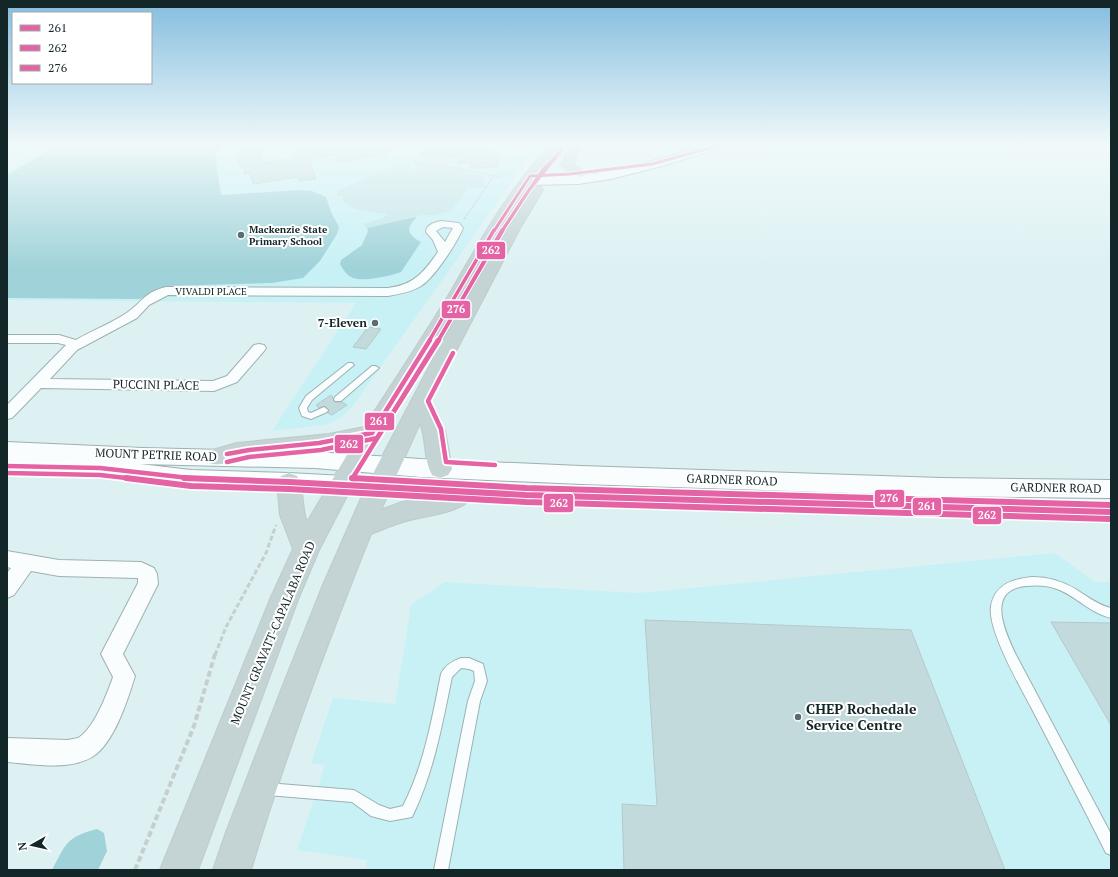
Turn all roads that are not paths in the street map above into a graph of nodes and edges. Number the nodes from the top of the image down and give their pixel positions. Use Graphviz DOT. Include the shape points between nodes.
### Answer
graph roads {
  1 [pos="529,186"];
  2 [pos="534,186"];
  3 [pos="444,252"];
  4 [pos="7,338"];
  5 [pos="77,344"];
  6 [pos="259,348"];
  7 [pos="350,365"];
  8 [pos="375,368"];
  9 [pos="37,383"];
  10 [pos="338,400"];
  11 [pos="420,401"];
  12 [pos="324,410"];
  13 [pos="7,414"];
  14 [pos="372,433"];
  15 [pos="7,450"];
  16 [pos="217,457"];
  17 [pos="353,463"];
  18 [pos="7,466"];
  19 [pos="440,469"];
  20 [pos="383,476"];
  21 [pos="289,482"];
  22 [pos="340,485"];
  23 [pos="1111,489"];
  24 [pos="465,492"];
  25 [pos="1111,512"];
  26 [pos="361,527"];
  27 [pos="306,549"];
  28 [pos="17,561"];
  29 [pos="7,589"];
  30 [pos="1111,613"];
  31 [pos="7,750"];
  32 [pos="260,789"];
  33 [pos="1111,848"];
  34 [pos="179,870"];
  35 [pos="232,870"];
  36 [pos="441,870"];
  1 -- 14 [label="highway, MOUNT GRAVATT-CAPALABA ROAD" via="505,212"];
  2 -- 11 [label="highway, MOUNT GRAVATT-CAPALABA ROAD" via="533,193"];
  3 -- 5 [label="street, VIVALDI PLACE" via="422,280 407,288 388,292 166,291 150,298 132,315"];
  4 -- 5 [label="street" via="59,339"];
  5 -- 9 [label="street, VIVALDI PLACE"];
  6 -- 9 [label="street, PUCCINI PLACE" via="235,376 214,386"];
  7 -- 12 [label="lane" via="309,398 303,408 306,414 311,416"];
  8 -- 10 [label="lane"];
  9 -- 13 [label="street, VIVALDI PLACE"];
  11 -- 19 [label="highway" via="434,431"];
  11 -- 20 [label="highway, MOUNT GRAVATT-CAPALABA ROAD"];
  14 -- 16 [label="highway" via="322,443 237,451"];
  14 -- 17 [label="highway, MOUNT GRAVATT-CAPALABA ROAD"];
  15 -- 16 [label="street, MOUNT PETRIE ROAD"];
  16 -- 17 [label="street, MOUNT PETRIE ROAD"];
  17 -- 20 [label="street, GARDNER ROAD"];
  17 -- 22 [label="highway, MOUNT GRAVATT-CAPALABA ROAD"];
  18 -- 21 [label="street, MOUNT PETRIE ROAD" via="100,468 191,479"];
  19 -- 20 [label="street, GARDNER ROAD"];
  19 -- 23 [label="street, GARDNER ROAD" via="941,487"];
  20 -- 22 [label="street, GARDNER ROAD"];
  20 -- 24 [label="street, GARDNER ROAD"];
  20 -- 26 [label="highway, MOUNT GRAVATT-CAPALABA ROAD"];
  21 -- 22 [label="street, MOUNT PETRIE ROAD"];
  21 -- 27 [label="highway" via="292,515"];
  22 -- 27 [label="highway, MOUNT GRAVATT-CAPALABA ROAD"];
  24 -- 25 [label="street, GARDNER ROAD"];
  24 -- 26 [label="highway" via="439,505 402,512"];
  26 -- 32 [label="highway, MOUNT GRAVATT-CAPALABA ROAD"];
  27 -- 34 [label="highway, MOUNT GRAVATT-CAPALABA ROAD" via="264,649"];
  28 -- 29 [label="street"];
  28 -- 31 [label="street" via="59,568 141,570 147,574 148,584 112,654 124,676 117,696 95,739 83,748 67,752"];
  30 -- 33 [label="lane" via="1100,610 1061,585 1047,582 1010,584 1001,594 996,607 999,626 1017,669"];
  32 -- 35 [label="highway, MOUNT GRAVATT-CAPALABA ROAD"];
  32 -- 36 [label="lane" via="354,796 376,811 390,815 406,812 415,798 448,674 455,664 467,662 479,668 481,681 474,701"];
}
